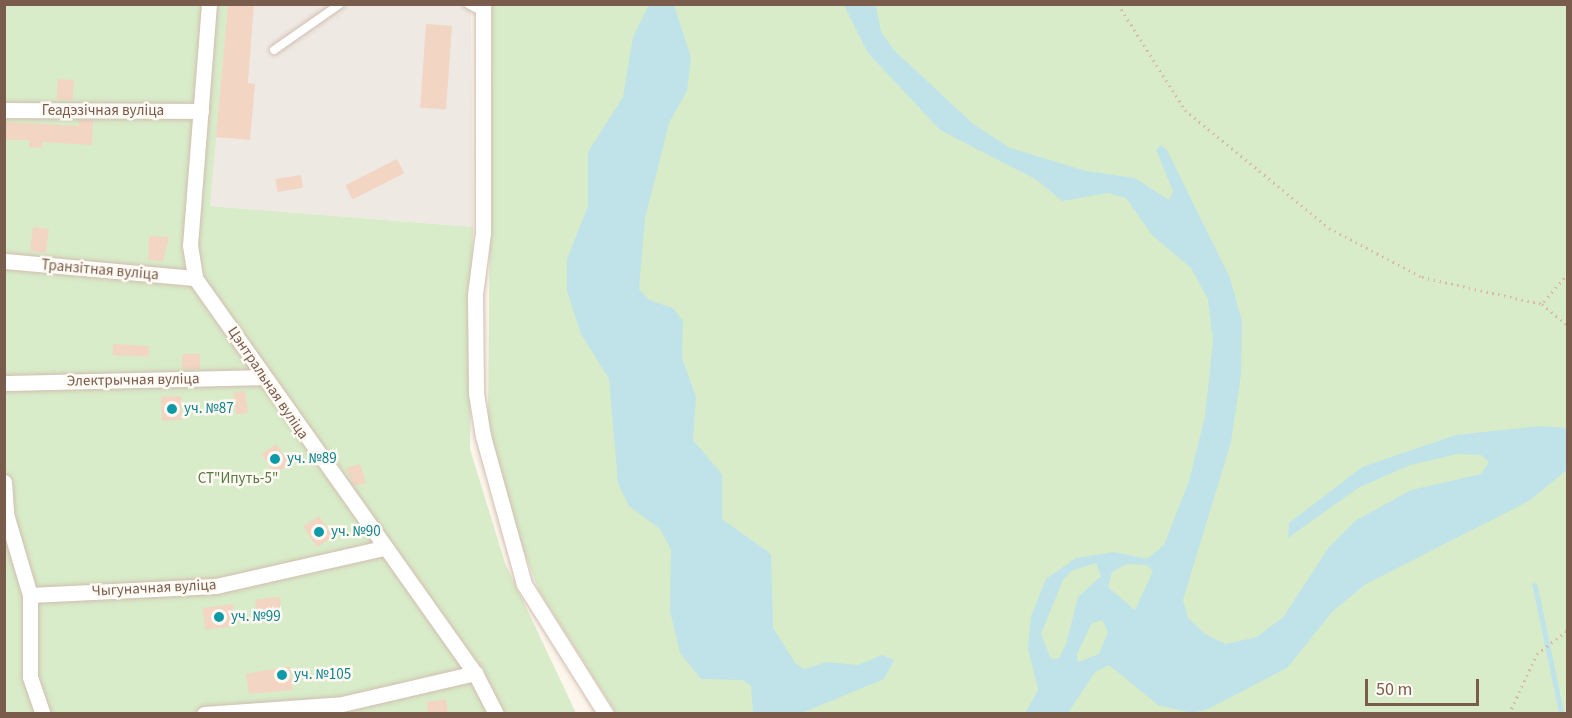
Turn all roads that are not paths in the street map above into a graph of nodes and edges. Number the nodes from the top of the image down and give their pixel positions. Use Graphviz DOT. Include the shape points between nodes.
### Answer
graph roads {
  1 [pos="209,4"];
  2 [pos="340,4"];
  3 [pos="468,4"];
  4 [pos="483,8"];
  5 [pos="274,50"];
  6 [pos="4,110"];
  7 [pos="201,111"];
  8 [pos="4,261"];
  9 [pos="195,278"];
  10 [pos="261,377"];
  11 [pos="4,383"];
  12 [pos="4,482"];
  13 [pos="383,548"];
  14 [pos="30,595"];
  15 [pos="475,673"];
  16 [pos="43,714"];
  17 [pos="204,714"];
  18 [pos="496,714"];
  19 [pos="606,714"];
  1 -- 7 [label="street, Цэнтральная вуліца"];
  2 -- 5 [label="lane"];
  3 -- 4 [label="lane"];
  4 -- 19 [label="street" via="483,233 475,306 476,393 483,436 524,584"];
  6 -- 7 [label="street, Геадэзічная вуліца"];
  7 -- 9 [label="street, Цэнтральная вуліца" via="190,245"];
  8 -- 9 [label="street, Транзітная вуліца"];
  9 -- 10 [label="street, Цэнтральная вуліца"];
  10 -- 11 [label="street, Электрычная вуліца"];
  10 -- 13 [label="street, Цэнтральная вуліца"];
  12 -- 14 [label="street" via="6,514"];
  13 -- 14 [label="street, Чыгуначная вуліца" via="216,586"];
  13 -- 15 [label="street, Цэнтральная вуліца"];
  14 -- 16 [label="street" via="30,677"];
  15 -- 17 [label="street" via="342,704"];
  15 -- 18 [label="street, Цэнтральная вуліца"];
}
